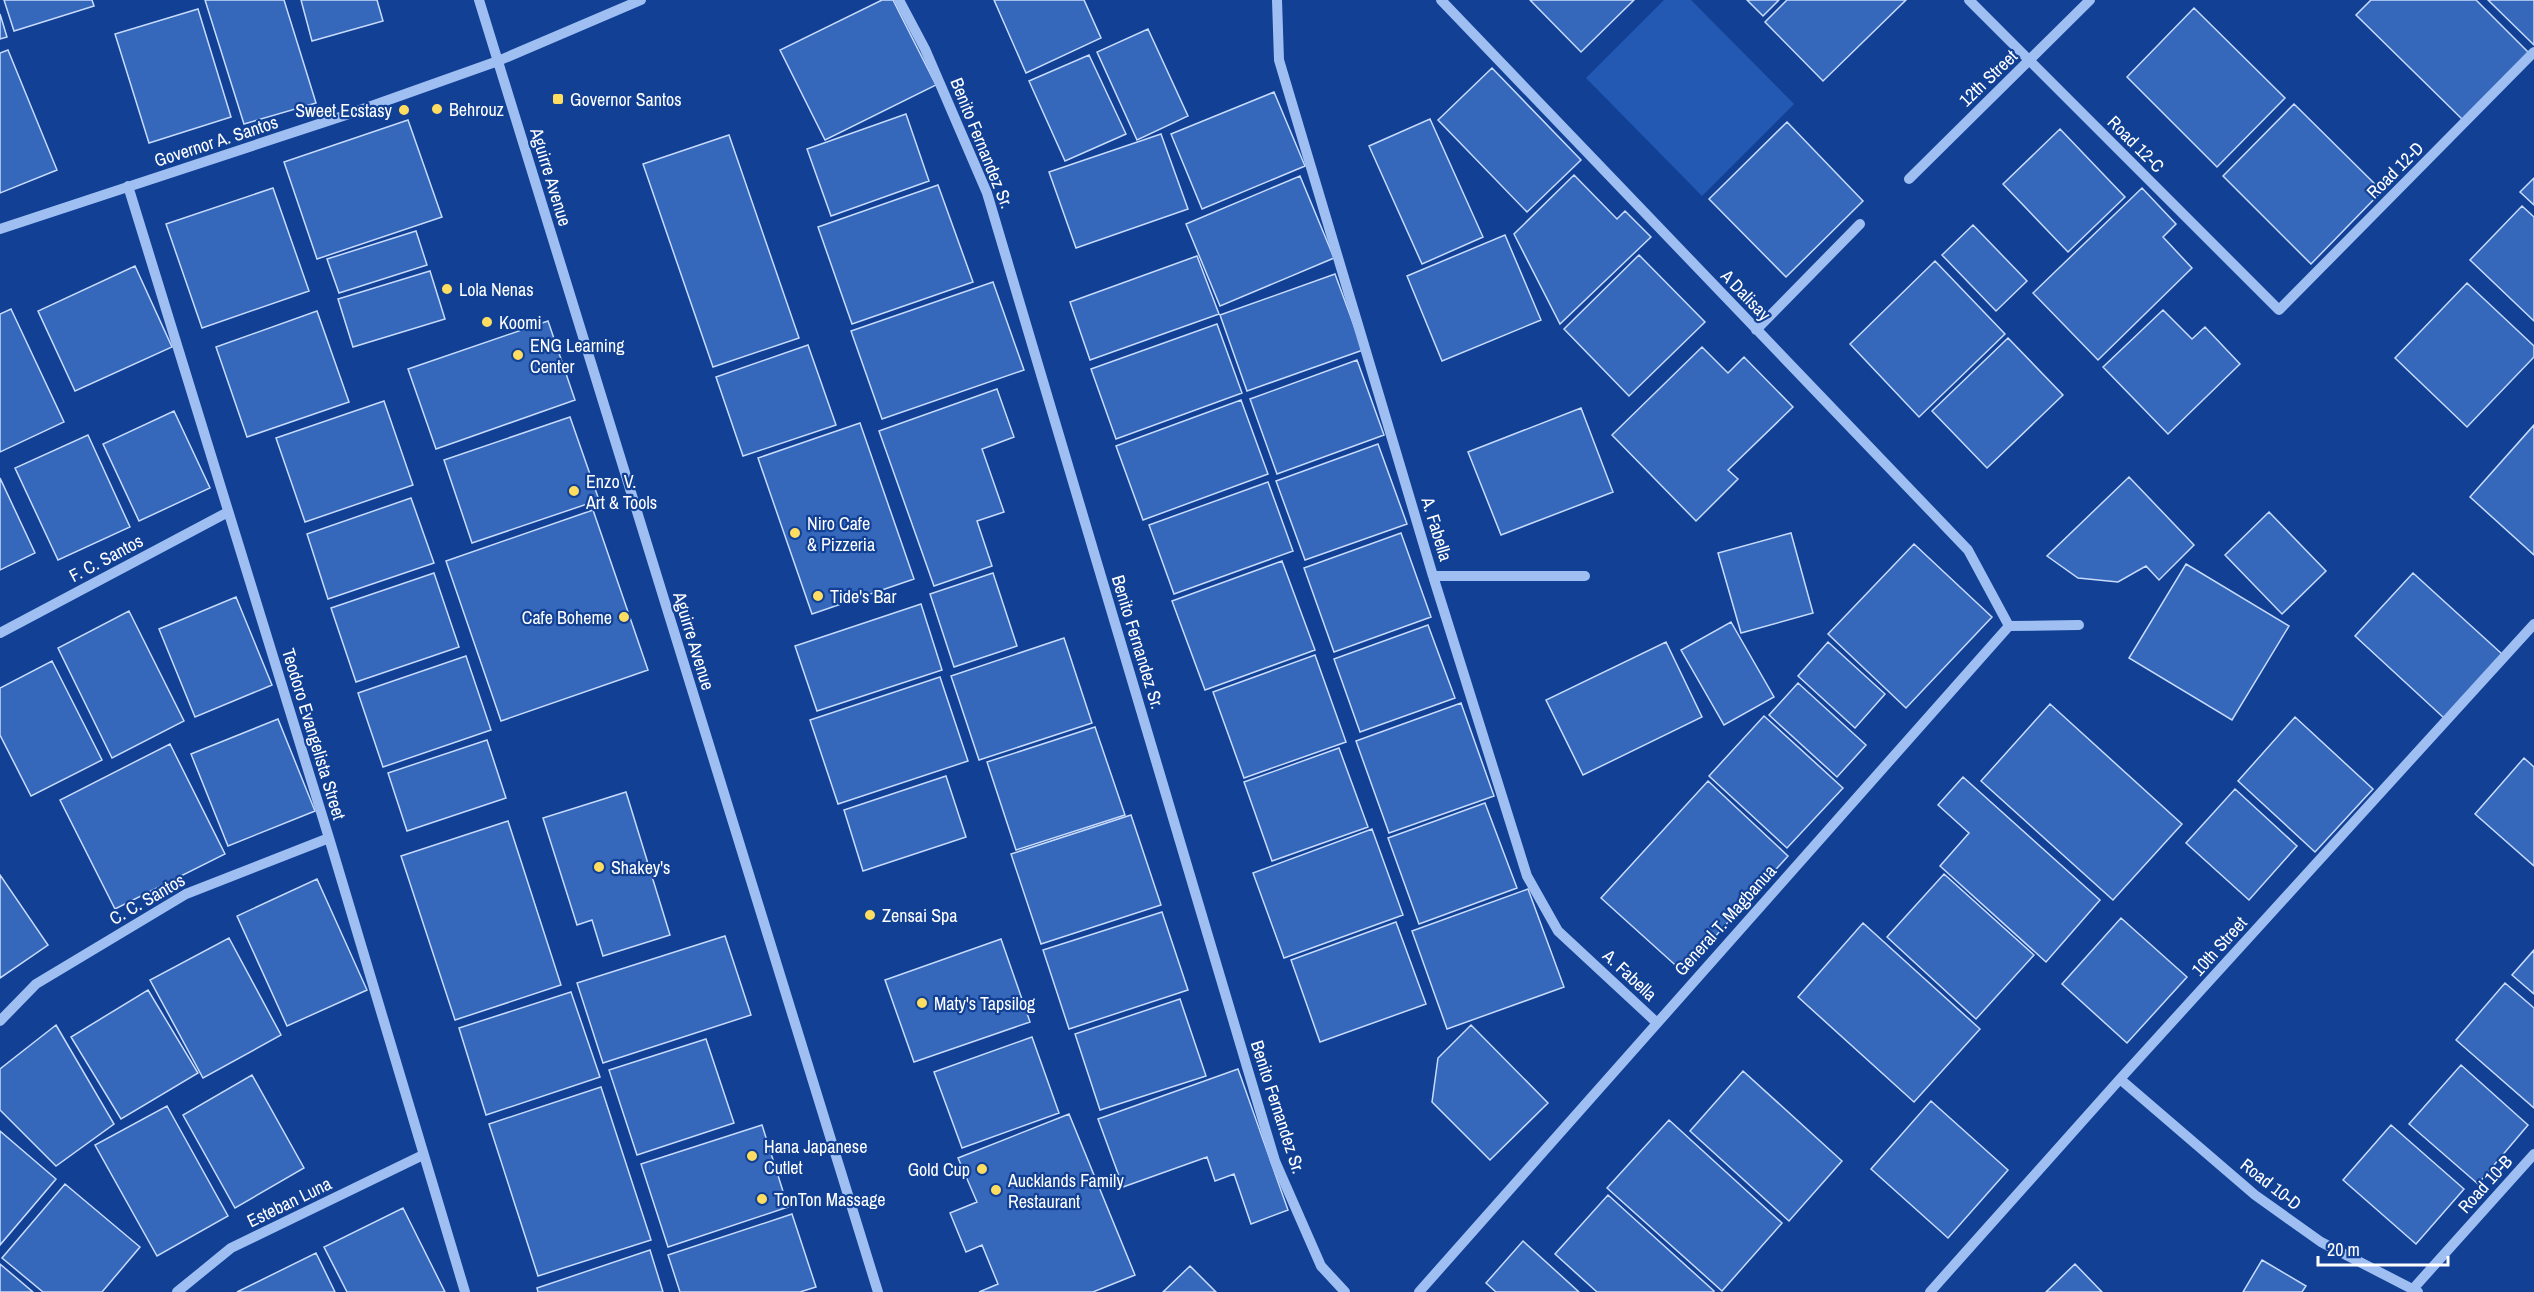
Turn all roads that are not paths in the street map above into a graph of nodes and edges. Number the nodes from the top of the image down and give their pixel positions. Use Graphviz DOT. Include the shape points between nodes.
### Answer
graph roads {
  1 [pos="479,0"];
  2 [pos="641,0"];
  3 [pos="899,0"];
  4 [pos="1277,0"];
  5 [pos="1441,0"];
  6 [pos="1969,0"];
  7 [pos="2090,0"];
  8 [pos="2534,52"];
  9 [pos="498,61"];
  10 [pos="2029,61"];
  11 [pos="1909,178"];
  12 [pos="128,186"];
  13 [pos="1860,224"];
  14 [pos="0,229"];
  15 [pos="2279,310"];
  16 [pos="1756,330"];
  17 [pos="228,512"];
  18 [pos="1434,576"];
  19 [pos="1586,576"];
  20 [pos="2534,624"];
  21 [pos="2079,625"];
  22 [pos="2009,626"];
  23 [pos="0,633"];
  24 [pos="329,838"];
  25 [pos="0,1021"];
  26 [pos="1656,1022"];
  27 [pos="2120,1079"];
  28 [pos="2534,1154"];
  29 [pos="423,1155"];
  30 [pos="2415,1291"];
  31 [pos="177,1292"];
  32 [pos="465,1292"];
  33 [pos="878,1292"];
  34 [pos="1344,1292"];
  35 [pos="1419,1292"];
  36 [pos="1930,1292"];
  1 -- 9 [label="street, Aguirre Avenue"];
  2 -- 9 [label="street, Governor A. Santos"];
  3 -- 34 [label="street, Benito Fernandez Sr." via="925,49 987,193 1275,1161 1321,1266"];
  4 -- 18 [label="street, A. Fabella" via="1279,60"];
  5 -- 16 [label="street, A Dalisay"];
  6 -- 10 [label="street, Road 12-C"];
  7 -- 10 [label="street, 12th Street"];
  8 -- 15 [label="street, Road 12-D"];
  9 -- 12 [label="street, Governor A. Santos"];
  9 -- 33 [label="street, Aguirre Avenue"];
  10 -- 11 [label="street, 12th Street"];
  10 -- 15 [label="street, Road 12-C"];
  12 -- 14 [label="street, Governor A. Santos"];
  12 -- 17 [label="street, Teodoro Evangelista Street"];
  13 -- 16 [label="street"];
  16 -- 22 [label="street, A Dalisay" via="1968,550"];
  17 -- 23 [label="street, F. C. Santos"];
  17 -- 24 [label="street, Teodoro Evangelista Street"];
  18 -- 19 [label="street"];
  18 -- 26 [label="street, A. Fabella" via="1527,876 1558,931"];
  20 -- 27 [label="street, 10th Street"];
  21 -- 22 [label="street"];
  22 -- 26 [label="street, General T. Magbanua"];
  24 -- 25 [label="street, C. C. Santos" via="186,894 36,984"];
  24 -- 29 [label="street, Teodoro Evangelista Street"];
  26 -- 35 [label="street, General T. Magbanua"];
  27 -- 30 [label="street, Road 10-D" via="2255,1195 2321,1242"];
  27 -- 36 [label="street, 10th Street"];
  28 -- 30 [label="street, Road 10-B"];
  29 -- 31 [label="street, Esteban Luna" via="231,1248"];
  29 -- 32 [label="street, Teodoro Evangelista Street"];
}
